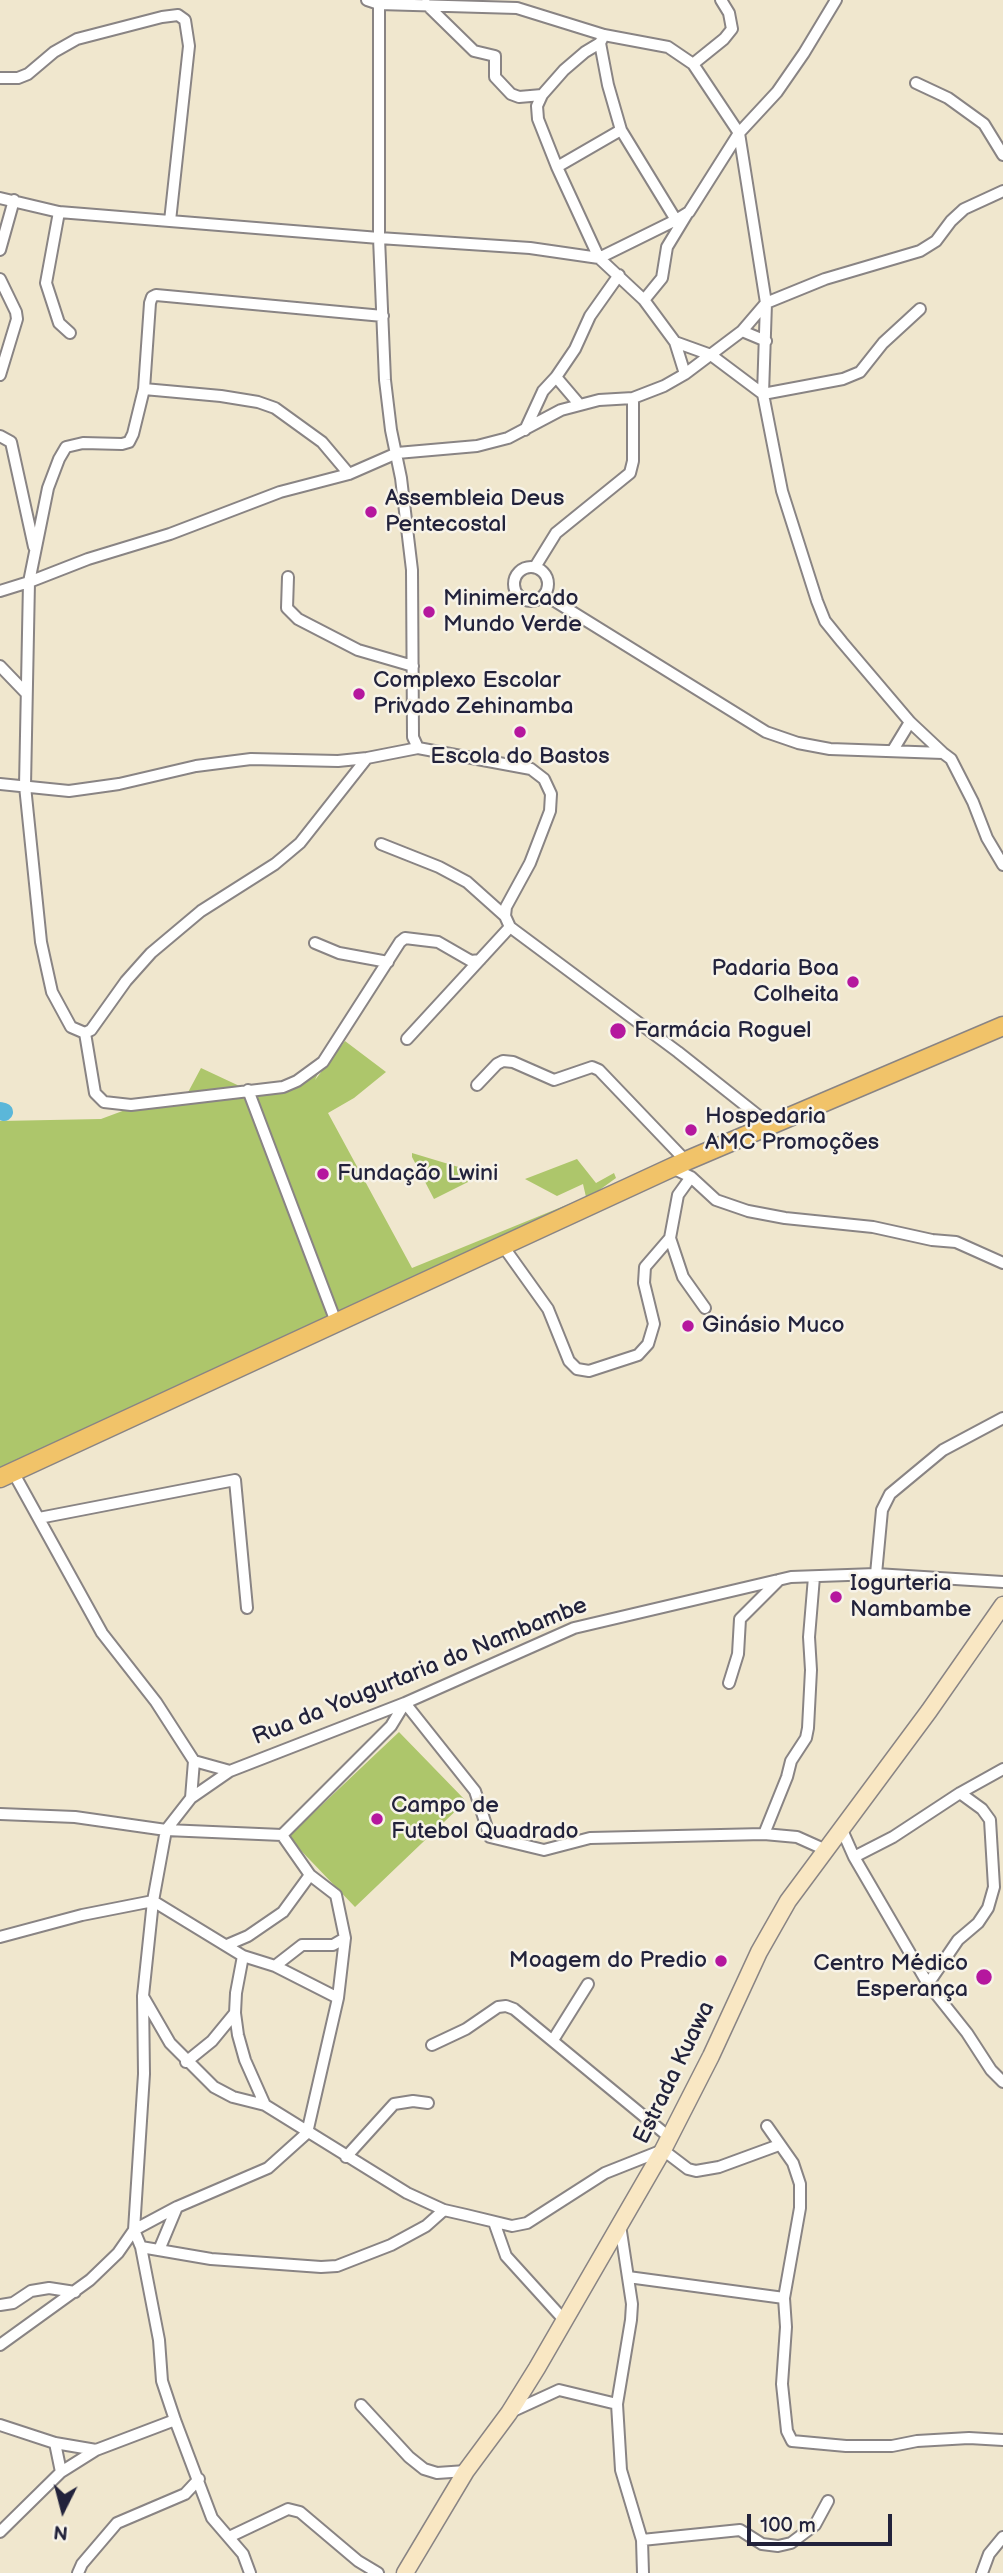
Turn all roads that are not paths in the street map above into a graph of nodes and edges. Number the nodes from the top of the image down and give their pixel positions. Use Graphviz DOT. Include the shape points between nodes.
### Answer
graph roads {
  1 [pos="367,0"];
  2 [pos="722,0"];
  3 [pos="836,0"];
  4 [pos="379,2"];
  5 [pos="426,4"];
  6 [pos="602,39"];
  7 [pos="693,64"];
  8 [pos="0,78"];
  9 [pos="916,83"];
  10 [pos="542,95"];
  11 [pos="621,130"];
  12 [pos="739,132"];
  13 [pos="1003,155"];
  14 [pos="557,167"];
  15 [pos="1003,191"];
  16 [pos="0,198"];
  17 [pos="14,201"];
  18 [pos="59,212"];
  19 [pos="689,212"];
  20 [pos="676,220"];
  21 [pos="170,221"];
  22 [pos="379,238"];
  23 [pos="0,250"];
  24 [pos="599,258"];
  25 [pos="619,275"];
  26 [pos="0,279"];
  27 [pos="644,300"];
  28 [pos="766,303"];
  29 [pos="920,309"];
  30 [pos="383,316"];
  31 [pos="742,331"];
  32 [pos="70,334"];
  33 [pos="766,341"];
  34 [pos="675,342"];
  35 [pos="711,355"];
  36 [pos="3,360"];
  37 [pos="685,374"];
  38 [pos="0,375"];
  39 [pos="556,377"];
  40 [pos="144,389"];
  41 [pos="763,394"];
  42 [pos="633,398"];
  43 [pos="579,404"];
  44 [pos="525,431"];
  45 [pos="0,436"];
  46 [pos="397,453"];
  47 [pos="349,474"];
  48 [pos="35,551"];
  49 [pos="535,567"];
  50 [pos="288,577"];
  51 [pos="29,582"];
  52 [pos="0,591"];
  53 [pos="545,595"];
  54 [pos="0,666"];
  55 [pos="413,666"];
  56 [pos="26,693"];
  57 [pos="910,722"];
  58 [pos="418,748"];
  59 [pos="893,750"];
  60 [pos="943,753"];
  61 [pos="367,758"];
  62 [pos="0,784"];
  63 [pos="25,786"];
  64 [pos="382,844"];
  65 [pos="1003,865"];
  66 [pos="505,916"];
  67 [pos="510,927"];
  68 [pos="315,943"];
  69 [pos="480,960"];
  70 [pos="388,962"];
  71 [pos="1003,1026"];
  72 [pos="85,1033"];
  73 [pos="407,1039"];
  74 [pos="477,1085"];
  75 [pos="248,1090"];
  76 [pos="770,1125"];
  77 [pos="683,1169"];
  78 [pos="670,1238"];
  79 [pos="503,1246"];
  80 [pos="1003,1264"];
  81 [pos="705,1308"];
  82 [pos="336,1322"];
  83 [pos="1003,1418"];
  84 [pos="7,1475"];
  85 [pos="39,1518"];
  86 [pos="876,1574"];
  87 [pos="814,1577"];
  88 [pos="779,1580"];
  89 [pos="1003,1582"];
  90 [pos="1003,1605"];
  91 [pos="247,1608"];
  92 [pos="729,1683"];
  93 [pos="405,1703"];
  94 [pos="194,1760"];
  95 [pos="1003,1769"];
  96 [pos="230,1771"];
  97 [pos="960,1793"];
  98 [pos="191,1798"];
  99 [pos="0,1814"];
  100 [pos="166,1830"];
  101 [pos="842,1830"];
  102 [pos="764,1834"];
  103 [pos="282,1835"];
  104 [pos="826,1850"];
  105 [pos="854,1857"];
  106 [pos="310,1875"];
  107 [pos="153,1901"];
  108 [pos="0,1937"];
  109 [pos="345,1938"];
  110 [pos="228,1945"];
  111 [pos="243,1956"];
  112 [pos="275,1966"];
  113 [pos="588,1984"];
  114 [pos="928,1984"];
  115 [pos="143,1996"];
  116 [pos="338,1998"];
  117 [pos="235,2013"];
  118 [pos="553,2040"];
  119 [pos="432,2045"];
  120 [pos="186,2062"];
  121 [pos="1003,2082"];
  122 [pos="428,2103"];
  123 [pos="265,2105"];
  124 [pos="767,2126"];
  125 [pos="307,2133"];
  126 [pos="666,2144"];
  127 [pos="779,2145"];
  128 [pos="346,2157"];
  129 [pos="177,2207"];
  130 [pos="444,2210"];
  131 [pos="494,2222"];
  132 [pos="620,2225"];
  133 [pos="134,2230"];
  134 [pos="141,2247"];
  135 [pos="159,2250"];
  136 [pos="628,2277"];
  137 [pos="75,2292"];
  138 [pos="784,2298"];
  139 [pos="0,2305"];
  140 [pos="565,2321"];
  141 [pos="0,2345"];
  142 [pos="361,2404"];
  143 [pos="617,2404"];
  144 [pos="509,2413"];
  145 [pos="175,2420"];
  146 [pos="0,2425"];
  147 [pos="1003,2440"];
  148 [pos="55,2443"];
  149 [pos="96,2450"];
  150 [pos="466,2471"];
  151 [pos="61,2472"];
  152 [pos="199,2479"];
  153 [pos="828,2501"];
  154 [pos="0,2532"];
  155 [pos="229,2537"];
  156 [pos="1003,2538"];
  157 [pos="642,2540"];
  158 [pos="78,2573"];
  159 [pos="250,2573"];
  160 [pos="378,2573"];
  161 [pos="405,2573"];
  162 [pos="643,2573"];
  163 [pos="982,2573"];
  1 -- 4 [label="street"];
  2 -- 7 [label="street" via="732,29"];
  3 -- 12 [label="street" via="777,92"];
  4 -- 5 [label="street"];
  4 -- 22 [label="street"];
  5 -- 6 [label="street" via="517,8"];
  5 -- 10 [label="street" via="474,51 495,56 495,77 512,94"];
  6 -- 7 [label="street" via="668,47"];
  6 -- 10 [label="street"];
  6 -- 11 [label="street" via="608,85"];
  7 -- 12 [label="street"];
  8 -- 21 [label="street" via="28,74 77,39 162,17 178,15 185,20 189,47"];
  9 -- 13 [label="street" via="984,124"];
  10 -- 14 [label="street" via="538,119"];
  11 -- 14 [label="street"];
  11 -- 20 [label="street"];
  12 -- 19 [label="street"];
  12 -- 28 [label="street"];
  14 -- 24 [label="street"];
  15 -- 28 [label="street" via="964,209 936,241 920,251 825,279"];
  16 -- 17 [label="street"];
  17 -- 18 [label="street"];
  17 -- 23 [label="street"];
  18 -- 21 [label="street"];
  18 -- 32 [label="street" via="46,282 59,323"];
  19 -- 20 [label="street"];
  19 -- 27 [label="street" via="667,247 662,278"];
  20 -- 24 [label="street"];
  21 -- 22 [label="street"];
  22 -- 24 [label="street" via="530,248"];
  22 -- 30 [label="street"];
  24 -- 25 [label="street"];
  25 -- 27 [label="street"];
  25 -- 39 [label="street"];
  26 -- 36 [label="street" via="18,319"];
  27 -- 34 [label="street"];
  28 -- 31 [label="street"];
  28 -- 33 [label="street"];
  29 -- 41 [label="street" via="860,372"];
  30 -- 40 [label="street" via="156,295 149,303"];
  30 -- 46 [label="street" via="385,380"];
  31 -- 33 [label="street"];
  31 -- 35 [label="street"];
  33 -- 41 [label="street"];
  34 -- 35 [label="street"];
  34 -- 37 [label="street"];
  35 -- 37 [label="street"];
  35 -- 41 [label="street"];
  36 -- 38 [label="street"];
  37 -- 42 [label="street"];
  39 -- 43 [label="street"];
  39 -- 44 [label="street" via="543,391"];
  40 -- 47 [label="street" via="222,396 275,408 322,442"];
  40 -- 48 [label="street" via="129,442 66,447 48,488"];
  41 -- 57 [label="street" via="782,491 825,621"];
  42 -- 43 [label="street"];
  42 -- 49 [label="street" via="630,472 556,533"];
  43 -- 44 [label="street"];
  44 -- 46 [label="street" via="477,446"];
  45 -- 48 [label="street" via="11,442"];
  46 -- 47 [label="street"];
  46 -- 55 [label="street" via="411,570"];
  47 -- 51 [label="street" via="280,492"];
  48 -- 51 [label="street"];
  49 -- 53 [label="street" via="547,578"];
  49 -- 53 [label="street" via="519,571 515,592 529,601"];
  50 -- 55 [label="street" via="287,608 298,619 358,650"];
  51 -- 52 [label="street"];
  51 -- 56 [label="street"];
  53 -- 59 [label="street" via="766,732 830,749"];
  54 -- 56 [label="street"];
  55 -- 58 [label="street"];
  56 -- 63 [label="street"];
  57 -- 59 [label="street"];
  57 -- 60 [label="street"];
  58 -- 61 [label="street"];
  58 -- 66 [label="street" via="514,764 544,779 551,794 546,823"];
  59 -- 60 [label="street"];
  60 -- 65 [label="street" via="951,759"];
  61 -- 63 [label="street" via="251,759 69,791"];
  61 -- 72 [label="street" via="300,843 201,911 151,953"];
  62 -- 63 [label="street"];
  63 -- 72 [label="street" via="41,942 52,992 71,1027"];
  64 -- 66 [label="street" via="467,882"];
  66 -- 67 [label="street"];
  67 -- 69 [label="street"];
  67 -- 76 [label="street"];
  68 -- 70 [label="street"];
  69 -- 70 [label="street" via="471,961 438,942 405,938"];
  69 -- 73 [label="street"];
  70 -- 75 [label="street" via="323,1062 297,1082"];
  71 -- 76 [label="main road"];
  72 -- 75 [label="street" via="95,1093 104,1102 131,1105"];
  74 -- 77 [label="street" via="503,1061 554,1080 599,1070"];
  75 -- 82 [label="street"];
  76 -- 77 [label="main road"];
  77 -- 78 [label="street"];
  77 -- 79 [label="main road"];
  77 -- 80 [label="street" via="716,1200 748,1211 956,1242"];
  78 -- 79 [label="street" via="645,1266 653,1324 648,1344 638,1355 589,1371 577,1369 569,1361 548,1309"];
  78 -- 81 [label="street" via="683,1277"];
  79 -- 82 [label="main road"];
  82 -- 84 [label="main road"];
  83 -- 86 [label="street" via="943,1450 890,1494 882,1510"];
  84 -- 85 [label="street"];
  85 -- 91 [label="street" via="235,1480"];
  85 -- 94 [label="street" via="103,1633"];
  86 -- 87 [label="street, Rua da Yougurtaria do Nambambe"];
  86 -- 89 [label="street, Rua da Yougurtaria do Nambambe"];
  87 -- 88 [label="street, Rua da Yougurtaria do Nambambe"];
  87 -- 102 [label="street" via="808,1728"];
  88 -- 92 [label="street" via="740,1619 738,1654"];
  88 -- 93 [label="street, Rua da Yougurtaria do Nambambe" via="574,1628"];
  90 -- 101 [label="street, Estrada Kuawa"];
  93 -- 96 [label="street, Rua da Yougurtaria do Nambambe"];
  93 -- 102 [label="street" via="475,1791 490,1837 544,1850 590,1838"];
  93 -- 103 [label="street" via="391,1726"];
  94 -- 96 [label="street"];
  94 -- 98 [label="street"];
  95 -- 97 [label="street"];
  96 -- 98 [label="street, Rua da Yougurtaria do Nambambe"];
  97 -- 105 [label="street"];
  97 -- 114 [label="street" via="990,1820 994,1887 978,1923 958,1940"];
  98 -- 100 [label="street, Rua da Yougurtaria do Nambambe"];
  99 -- 100 [label="street" via="75,1817"];
  100 -- 103 [label="street"];
  100 -- 107 [label="street"];
  101 -- 104 [label="street, Estrada Kuawa"];
  101 -- 105 [label="street"];
  102 -- 104 [label="street" via="797,1837"];
  103 -- 106 [label="street"];
  104 -- 126 [label="street, Estrada Kuawa" via="788,1901 759,1952"];
  105 -- 114 [label="street"];
  106 -- 109 [label="street" via="336,1895"];
  106 -- 110 [label="street" via="283,1912"];
  107 -- 108 [label="street"];
  107 -- 110 [label="street"];
  107 -- 115 [label="street"];
  109 -- 112 [label="street" via="333,1945 302,1945"];
  109 -- 116 [label="street"];
  110 -- 111 [label="street"];
  111 -- 112 [label="street"];
  111 -- 117 [label="street"];
  112 -- 116 [label="street"];
  113 -- 118 [label="street"];
  114 -- 121 [label="street"];
  115 -- 120 [label="street"];
  115 -- 133 [label="street" via="144,2074"];
  116 -- 125 [label="street"];
  117 -- 120 [label="street" via="212,2041"];
  117 -- 123 [label="street" via="245,2060"];
  118 -- 119 [label="street" via="506,2006"];
  118 -- 126 [label="street"];
  120 -- 123 [label="street" via="214,2087"];
  122 -- 128 [label="street" via="394,2104"];
  123 -- 125 [label="street"];
  124 -- 127 [label="street"];
  125 -- 128 [label="street"];
  125 -- 129 [label="street" via="268,2168"];
  126 -- 127 [label="street" via="688,2169 696,2171"];
  126 -- 131 [label="street" via="605,2173 527,2223"];
  126 -- 132 [label="street, Estrada Kuawa"];
  127 -- 138 [label="street" via="793,2163 800,2184"];
  128 -- 130 [label="street"];
  129 -- 133 [label="street"];
  129 -- 135 [label="street"];
  130 -- 131 [label="street"];
  130 -- 135 [label="street" via="391,2245 337,2266 211,2259"];
  131 -- 140 [label="street" via="506,2256"];
  132 -- 136 [label="street"];
  132 -- 140 [label="street, Estrada Kuawa"];
  133 -- 134 [label="street"];
  133 -- 137 [label="street" via="118,2253"];
  134 -- 135 [label="street"];
  134 -- 145 [label="street" via="162,2381"];
  136 -- 138 [label="street"];
  136 -- 143 [label="street" via="631,2320"];
  137 -- 139 [label="street" via="31,2291 13,2303"];
  137 -- 141 [label="street"];
  138 -- 147 [label="street" via="782,2384 792,2441 869,2446 969,2438"];
  140 -- 144 [label="street, Estrada Kuawa"];
  142 -- 150 [label="street" via="424,2469"];
  143 -- 144 [label="street" via="559,2390"];
  143 -- 157 [label="street" via="621,2470"];
  144 -- 150 [label="street, Estrada Kuawa"];
  145 -- 149 [label="street"];
  145 -- 152 [label="street"];
  146 -- 148 [label="street"];
  148 -- 149 [label="street"];
  148 -- 151 [label="street"];
  149 -- 151 [label="street"];
  150 -- 161 [label="street, Estrada Kuawa"];
  151 -- 154 [label="street"];
  152 -- 155 [label="street" via="212,2518"];
  152 -- 158 [label="street" via="184,2494 117,2523"];
  153 -- 157 [label="street" via="815,2525 778,2546 762,2544 740,2530"];
  155 -- 159 [label="street" via="243,2554"];
  155 -- 160 [label="street" via="288,2509 300,2511"];
  156 -- 163 [label="street" via="989,2554"];
  157 -- 162 [label="street"];
}
